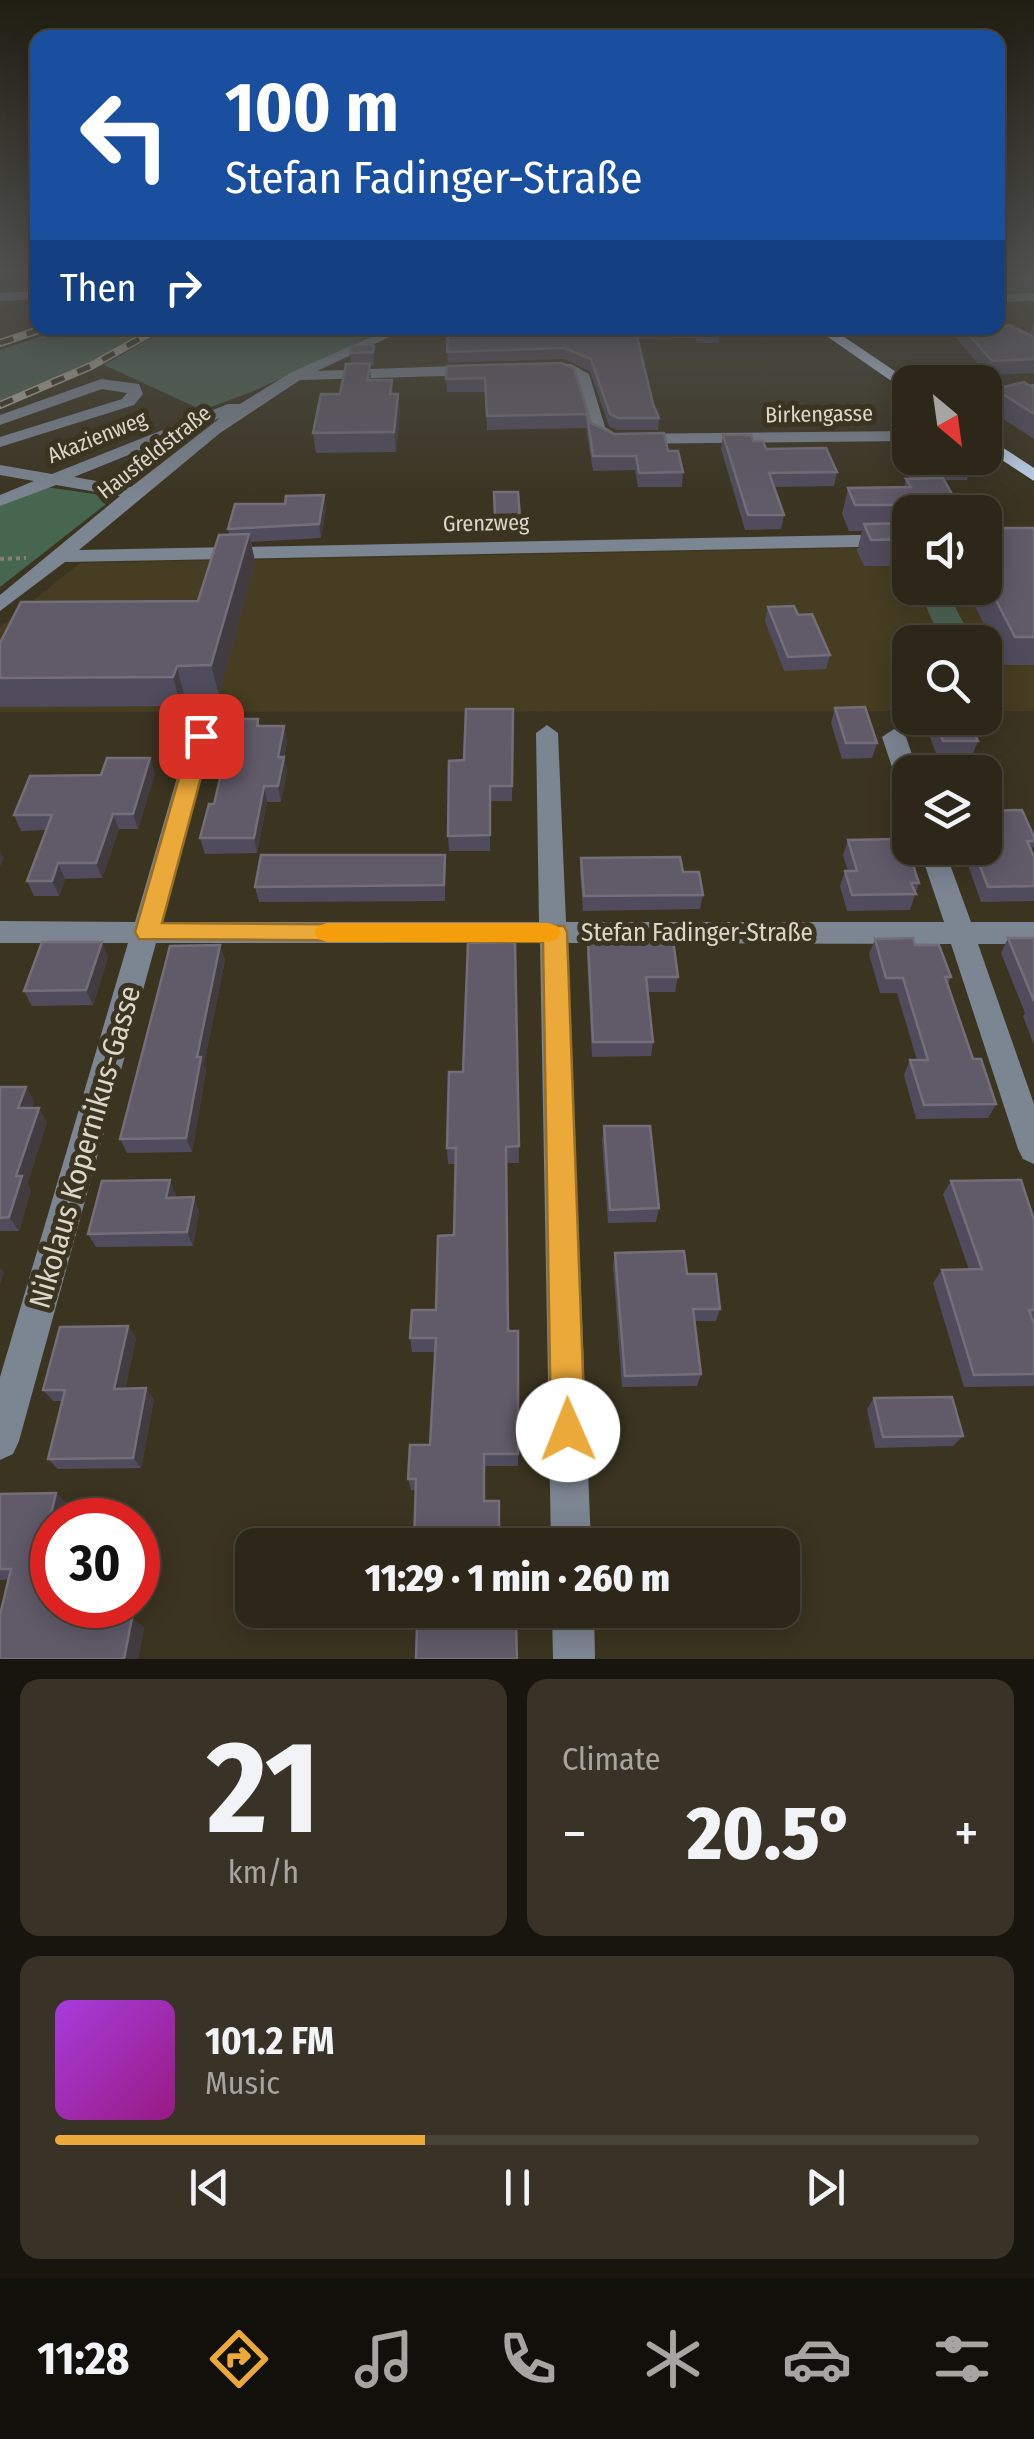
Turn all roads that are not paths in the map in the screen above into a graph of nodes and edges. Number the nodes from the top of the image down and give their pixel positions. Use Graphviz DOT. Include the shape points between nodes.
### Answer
graph roads {
  1 [pos="361,346"];
  2 [pos="849,346"];
  3 [pos="525,369"];
  4 [pos="506,370"];
  5 [pos="295,376"];
  6 [pos="892,376"];
  7 [pos="1034,389"];
  8 [pos="1002,393"];
  9 [pos="267,394"];
  10 [pos="0,420"];
  11 [pos="892,436"];
  12 [pos="0,442"];
  13 [pos="1002,452"];
  14 [pos="0,470"];
  15 [pos="1034,476"];
  16 [pos="52,478"];
  17 [pos="134,493"];
  18 [pos="0,501"];
  19 [pos="892,540"];
  20 [pos="64,556"];
  21 [pos="0,606"];
  22 [pos="547,733"];
  23 [pos="201,736"];
  24 [pos="894,737"];
  25 [pos="900,755"];
  26 [pos="938,865"];
  27 [pos="0,932"];
  28 [pos="148,932"];
  29 [pos="555,932"];
  30 [pos="961,933"];
  31 [pos="1034,933"];
  32 [pos="1034,1148"];
  33 [pos="0,1441"];
  34 [pos="571,1528"];
  35 [pos="573,1628"];
  36 [pos="574,1659"];
  1 -- 5 [label="street, Hausfeldstraße"];
  2 -- 6 [label="main road"];
  3 -- 11 [label="street, Birkengasse" via="577,371 598,430 620,440"];
  4 -- 5 [label="street"];
  5 -- 9 [label="street, Hausfeldstraße"];
  7 -- 8 [label="street"];
  9 -- 16 [label="street, Akazienweg"];
  9 -- 17 [label="street, Hausfeldstraße"];
  10 -- 12 [label="street" via="100,384 133,387 135,394 128,402"];
  13 -- 15 [label="main road"];
  14 -- 16 [label="street"];
  16 -- 17 [label="street"];
  16 -- 18 [label="street, Akazienweg"];
  17 -- 20 [label="street, Hausfeldstraße"];
  19 -- 20 [label="street, Grenzweg"];
  20 -- 21 [label="street, Hausfeldstraße"];
  22 -- 29 [label="street"];
  23 -- 28 [label="street, Nikolaus Kopernikus-Gasse"];
  24 -- 25 [label="street"];
  26 -- 30 [label="street"];
  27 -- 28 [label="street, Stefan Fadinger-Straße"];
  28 -- 29 [label="street, Stefan Fadinger-Straße"];
  28 -- 33 [label="street, Nikolaus Kopernikus-Gasse"];
  29 -- 30 [label="street, Stefan Fadinger-Straße"];
  29 -- 34 [label="street"];
  30 -- 31 [label="street, Stefan Fadinger-Straße"];
  30 -- 32 [label="street"];
  35 -- 36 [label="street"];
}
